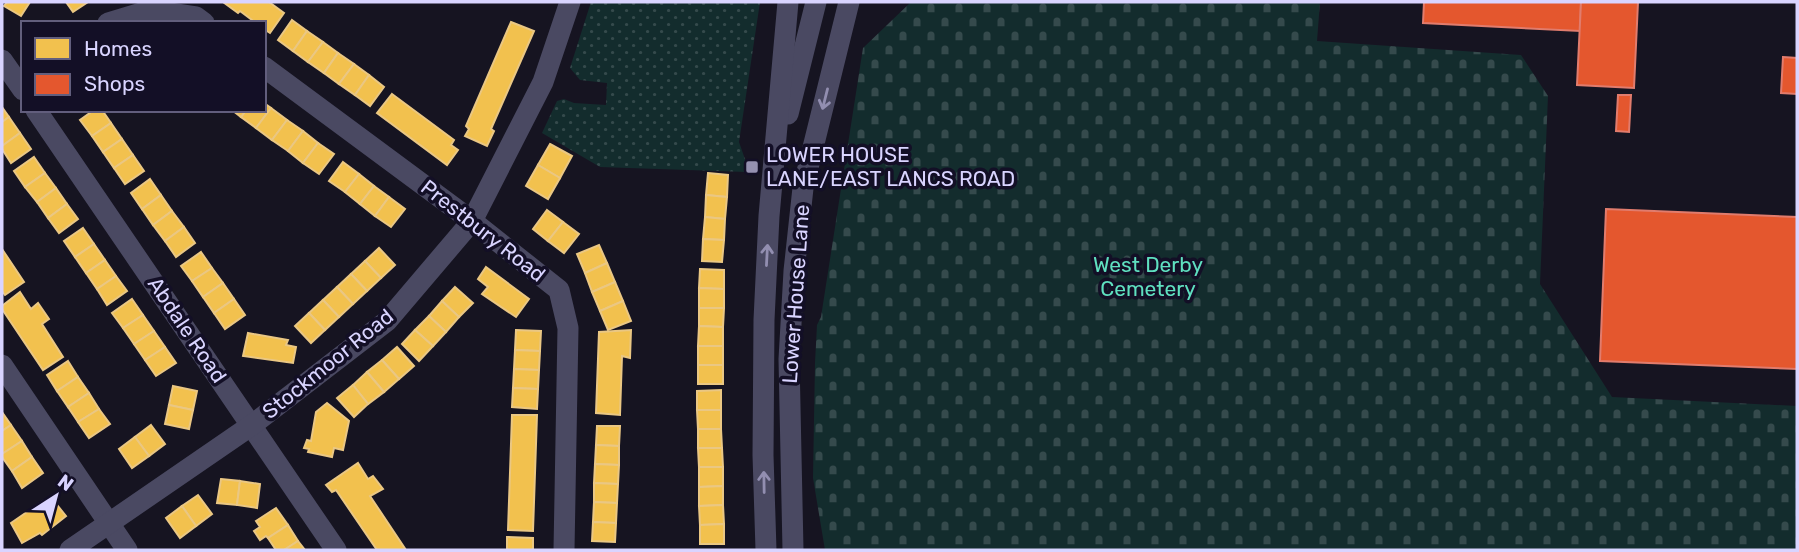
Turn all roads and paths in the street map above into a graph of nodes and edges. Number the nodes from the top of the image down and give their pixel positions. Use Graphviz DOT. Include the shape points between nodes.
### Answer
graph roads {
  1 [pos="570,2"];
  2 [pos="816,2"];
  3 [pos="849,2"];
  4 [pos="867,2"];
  5 [pos="786,3"];
  6 [pos="115,21"];
  7 [pos="202,21"];
  8 [pos="841,33"];
  9 [pos="2,60"];
  10 [pos="266,68"];
  11 [pos="21,84"];
  12 [pos="37,112"];
  13 [pos="773,177"];
  14 [pos="472,221"];
  15 [pos="2,365"];
  16 [pos="252,425"];
  17 [pos="109,524"];
  18 [pos="70,550"];
  19 [pos="127,550"];
  20 [pos="336,550"];
  21 [pos="564,550"];
  22 [pos="766,550"];
  23 [pos="793,550"];
  1 -- 14 [label="street, Stockmoor Road" via="543,82"];
  2 -- 13 [label="street"];
  3 -- 8 [label="street, Lower House Lane"];
  4 -- 8 [label="street"];
  5 -- 13 [label="street, Lower House Lane"];
  6 -- 7 [label="street" via="151,10"];
  8 -- 23 [label="street, Lower House Lane, one-way" via="803,188 794,271 789,359"];
  9 -- 11 [label="street"];
  10 -- 14 [label="street, Prestbury Road"];
  12 -- 16 [label="street, Abdale Road"];
  22 -- 13 [label="street, Lower House Lane, one-way" via="764,320"];
  14 -- 16 [label="street, Stockmoor Road" via="387,321"];
  14 -- 21 [label="street, Prestbury Road" via="559,290 568,328"];
  15 -- 17 [label="street"];
  16 -- 17 [label="street, Stockmoor Road"];
  16 -- 20 [label="street, Abdale Road"];
  17 -- 18 [label="street, Stockmoor Road"];
  17 -- 19 [label="street"];
}
